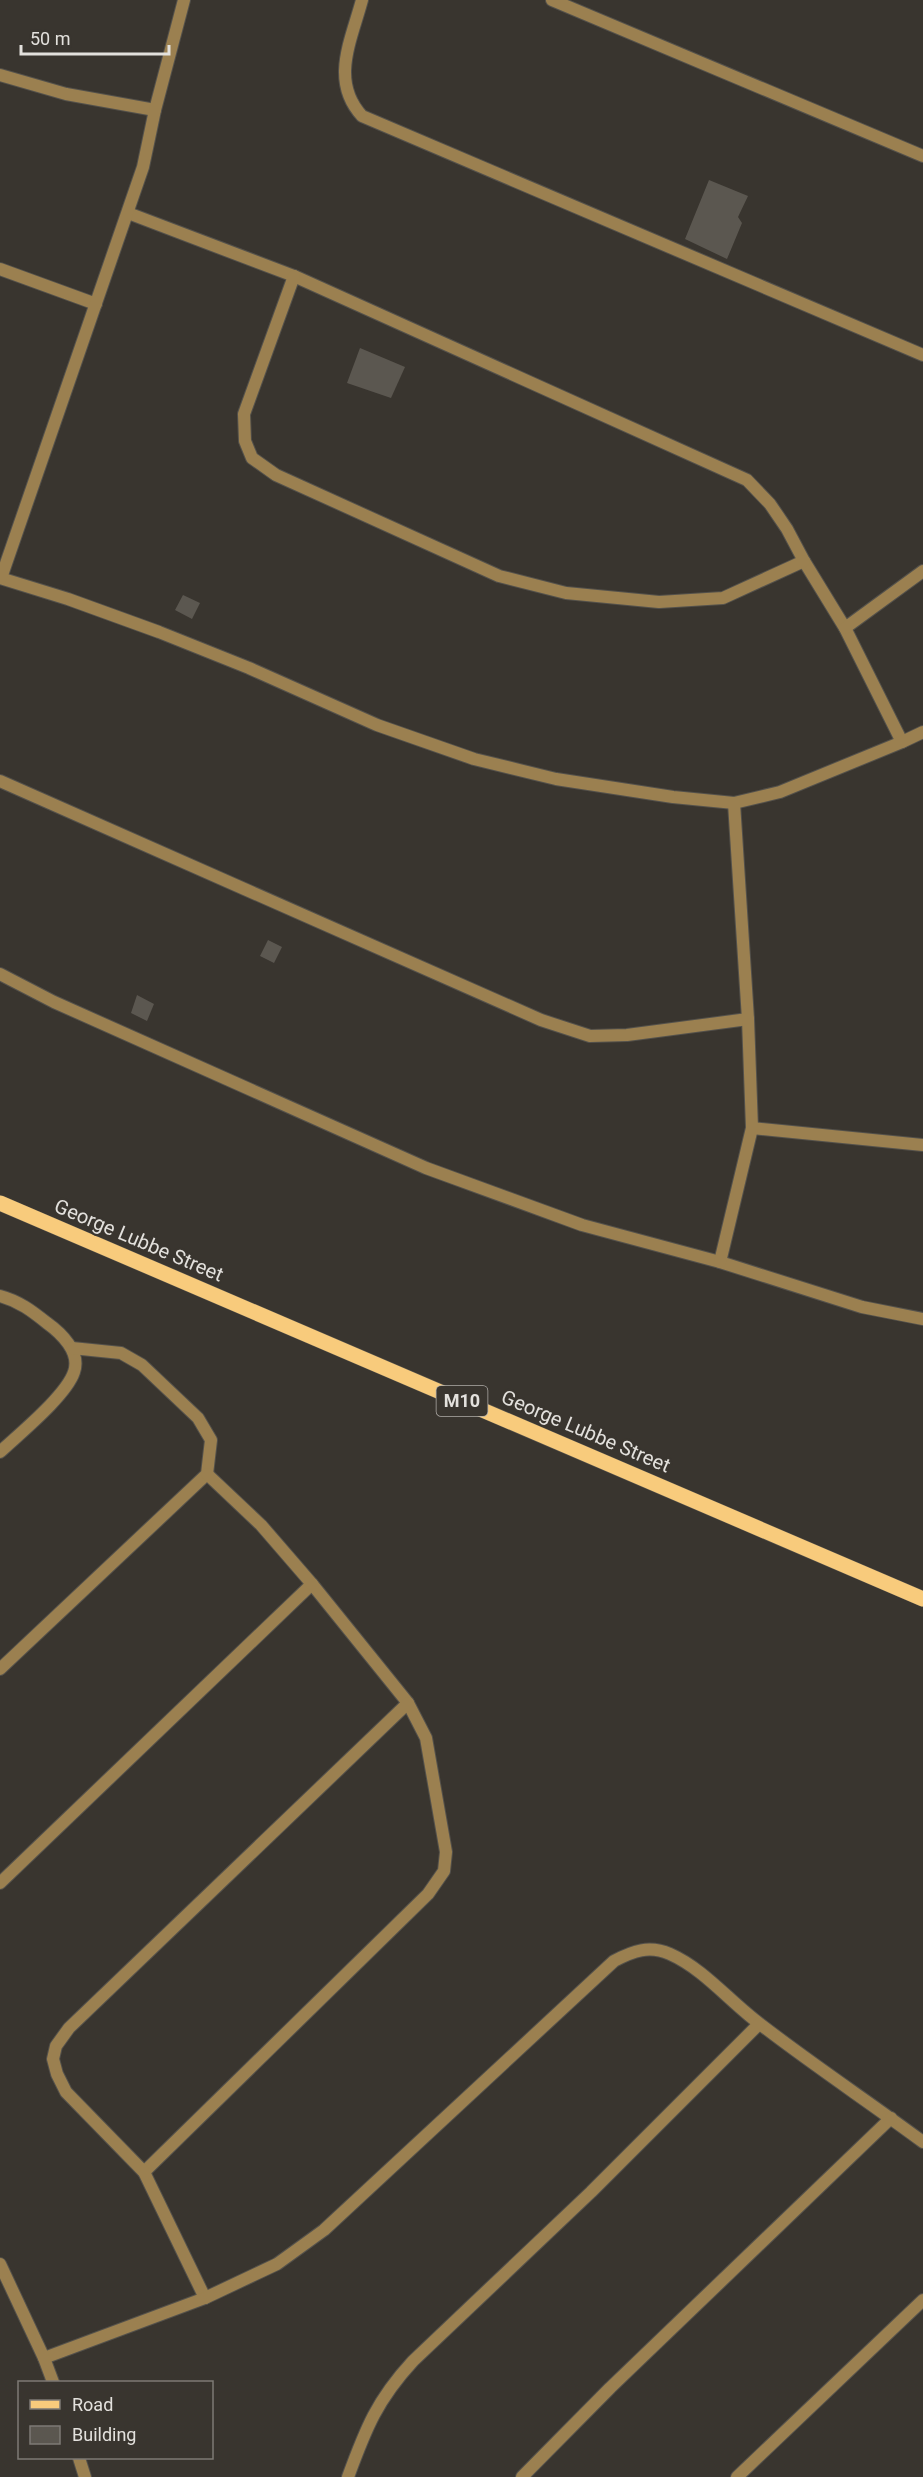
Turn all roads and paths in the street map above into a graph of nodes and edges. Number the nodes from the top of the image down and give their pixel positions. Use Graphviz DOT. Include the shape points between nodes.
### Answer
graph roads {
  1 [pos="184,0"];
  2 [pos="362,0"];
  3 [pos="552,0"];
  4 [pos="0,75"];
  5 [pos="155,110"];
  6 [pos="923,156"];
  7 [pos="128,213"];
  8 [pos="0,269"];
  9 [pos="294,276"];
  10 [pos="96,304"];
  11 [pos="923,355"];
  12 [pos="804,561"];
  13 [pos="923,571"];
  14 [pos="0,578"];
  15 [pos="845,628"];
  16 [pos="923,732"];
  17 [pos="902,742"];
  18 [pos="0,781"];
  19 [pos="734,803"];
  20 [pos="0,974"];
  21 [pos="748,1019"];
  22 [pos="752,1128"];
  23 [pos="923,1145"];
  24 [pos="0,1203"];
  25 [pos="720,1262"];
  26 [pos="0,1296"];
  27 [pos="923,1319"];
  28 [pos="72,1347"];
  29 [pos="0,1452"];
  30 [pos="207,1474"];
  31 [pos="312,1584"];
  32 [pos="923,1599"];
  33 [pos="0,1669"];
  34 [pos="408,1703"];
  35 [pos="0,1883"];
  36 [pos="759,2024"];
  37 [pos="891,2118"];
  38 [pos="923,2142"];
  39 [pos="144,2172"];
  40 [pos="0,2264"];
  41 [pos="205,2298"];
  42 [pos="923,2300"];
  43 [pos="44,2358"];
  44 [pos="53,2381"];
  45 [pos="80,2459"];
  46 [pos="86,2477"];
  47 [pos="348,2477"];
  48 [pos="522,2477"];
  49 [pos="737,2477"];
  1 -- 5 [label="street"];
  2 -- 11 [label="street" via="344,68 351,104 362,116"];
  3 -- 6 [label="street"];
  4 -- 5 [label="street" via="66,94"];
  5 -- 7 [label="street"];
  7 -- 9 [label="street"];
  7 -- 10 [label="street"];
  8 -- 10 [label="street"];
  9 -- 12 [label="street" via="747,480 770,504"];
  9 -- 12 [label="street" via="244,414 245,441 252,459 276,475 499,576 566,593 659,602 723,598"];
  10 -- 14 [label="street"];
  12 -- 15 [label="street"];
  13 -- 15 [label="street"];
  14 -- 19 [label="street" via="159,632 377,725 474,759 556,779"];
  15 -- 17 [label="street"];
  16 -- 17 [label="street"];
  17 -- 19 [label="street" via="780,792"];
  18 -- 21 [label="street" via="540,1020 590,1036"];
  19 -- 21 [label="street"];
  20 -- 25 [label="street" via="54,1002 426,1168 582,1225"];
  21 -- 22 [label="street"];
  22 -- 23 [label="street"];
  22 -- 25 [label="street"];
  24 -- 32 [label="main road, George Lubbe Street / M10"];
  25 -- 27 [label="street" via="862,1307"];
  26 -- 28 [label="street" via="15,1300 50,1324"];
  28 -- 29 [label="street" via="75,1370 64,1390"];
  28 -- 30 [label="street" via="121,1353 142,1365 198,1418 211,1440"];
  30 -- 31 [label="street" via="261,1525"];
  30 -- 33 [label="street"];
  31 -- 34 [label="street"];
  31 -- 35 [label="street"];
  34 -- 39 [label="street" via="426,1738 446,1852 444,1870 428,1894"];
  34 -- 39 [label="street" via="69,2028 56,2046 53,2059 66,2092"];
  36 -- 37 [label="street"];
  36 -- 41 [label="street" via="698,1972 670,1954 649,1948 630,1953 614,1961 324,2230 278,2264"];
  36 -- 47 [label="street" via="591,2192 413,2361 370,2418"];
  37 -- 38 [label="street"];
  37 -- 48 [label="street"];
  39 -- 41 [label="street"];
  40 -- 43 [label="street"];
  41 -- 43 [label="street"];
  42 -- 49 [label="street"];
  43 -- 44 [label="street"];
  45 -- 46 [label="street"];
}
